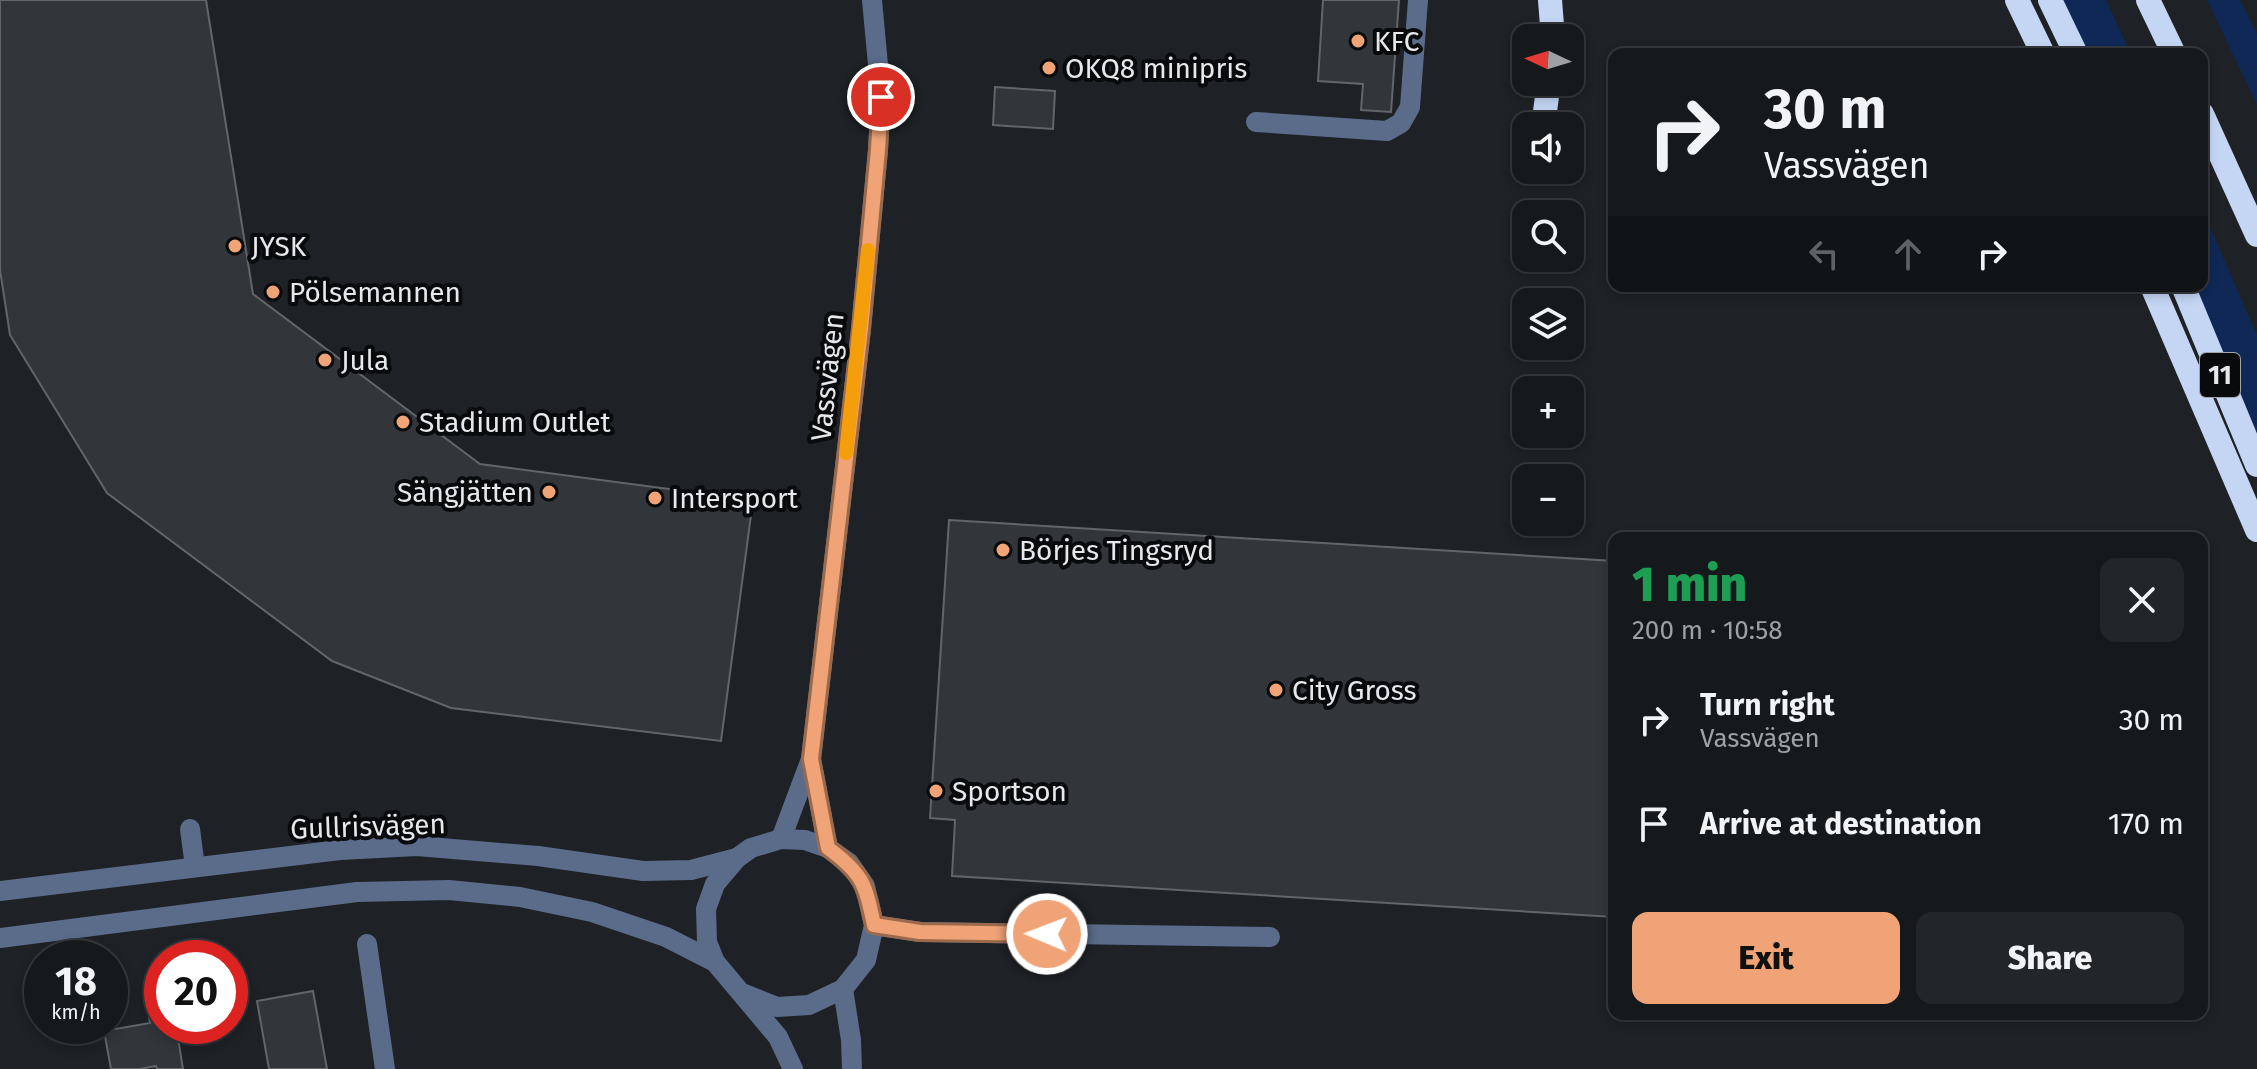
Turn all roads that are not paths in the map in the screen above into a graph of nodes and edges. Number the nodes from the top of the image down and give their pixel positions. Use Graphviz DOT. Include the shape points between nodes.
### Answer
graph roads {
  1 [pos="872,0"];
  2 [pos="1418,0"];
  3 [pos="1550,0"];
  4 [pos="2017,0"];
  5 [pos="2050,0"];
  6 [pos="2148,0"];
  7 [pos="1552,24"];
  8 [pos="2040,48"];
  9 [pos="2073,48"];
  10 [pos="2171,48"];
  11 [pos="1256,122"];
  12 [pos="2208,127"];
  13 [pos="2257,235"];
  14 [pos="2155,292"];
  15 [pos="2185,292"];
  16 [pos="2257,465"];
  17 [pos="2257,530"];
  18 [pos="811,759"];
  19 [pos="190,829"];
  20 [pos="781,839"];
  21 [pos="828,848"];
  22 [pos="737,858"];
  23 [pos="195,867"];
  24 [pos="0,891"];
  25 [pos="874,925"];
  26 [pos="1270,937"];
  27 [pos="0,938"];
  28 [pos="367,944"];
  29 [pos="715,962"];
  30 [pos="843,989"];
  31 [pos="742,993"];
  32 [pos="385,1069"];
  33 [pos="793,1069"];
  34 [pos="852,1069"];
  1 -- 18 [label="street, Vassvägen" via="881,97 878,150"];
  2 -- 11 [label="street" via="1410,107 1401,123 1387,131"];
  3 -- 7 [label="highway"];
  4 -- 8 [label="highway"];
  5 -- 9 [label="highway"];
  6 -- 10 [label="highway"];
  12 -- 13 [label="highway"];
  14 -- 17 [label="highway"];
  15 -- 16 [label="highway, 11"];
  18 -- 20 [label="street, Vassvägen"];
  18 -- 21 [label="street, Vassvägen"];
  19 -- 23 [label="street"];
  20 -- 21 [label="street"];
  20 -- 22 [label="street"];
  21 -- 25 [label="street" via="849,863 865,886"];
  22 -- 23 [label="street, Gullrisvägen" via="691,870 643,871 417,846"];
  22 -- 29 [label="street" via="715,884 706,909 707,942"];
  23 -- 24 [label="street, Gullrisvägen"];
  25 -- 26 [label="street" via="920,932"];
  25 -- 30 [label="street" via="866,960"];
  27 -- 29 [label="street" via="357,892 449,890 592,912 666,937"];
  28 -- 32 [label="street"];
  29 -- 31 [label="street"];
  30 -- 31 [label="street" via="809,1005 777,1007"];
  30 -- 34 [label="street"];
  31 -- 33 [label="street" via="778,1037"];
}
